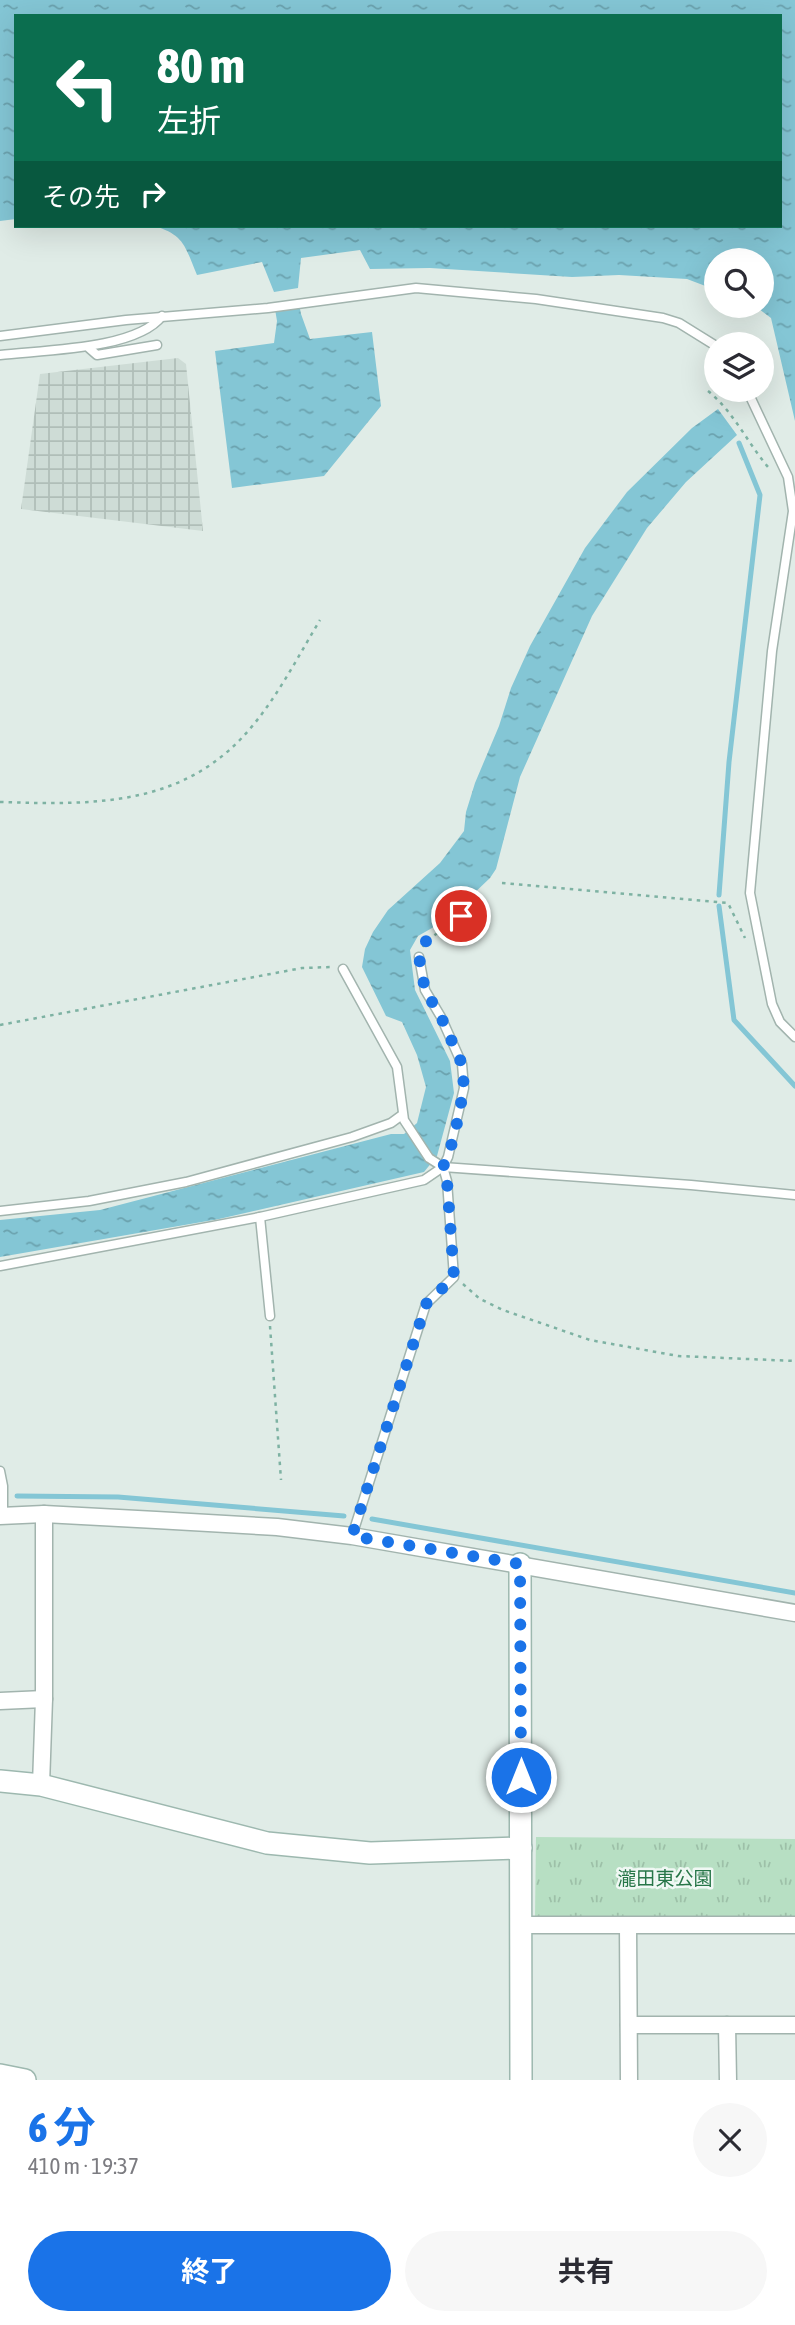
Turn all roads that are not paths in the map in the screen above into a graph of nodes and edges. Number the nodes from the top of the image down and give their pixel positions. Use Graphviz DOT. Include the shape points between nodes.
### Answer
graph roads {
  1 [pos="162,316"];
  2 [pos="0,336"];
  3 [pos="704,338"];
  4 [pos="157,345"];
  5 [pos="89,348"];
  6 [pos="0,355"];
  7 [pos="753,402"];
  8 [pos="419,957"];
  9 [pos="342,969"];
  10 [pos="795,1037"];
  11 [pos="402,1115"];
  12 [pos="443,1167"];
  13 [pos="795,1195"];
  14 [pos="0,1211"];
  15 [pos="260,1217"];
  16 [pos="0,1266"];
  17 [pos="270,1316"];
  18 [pos="0,1471"];
  19 [pos="44,1514"];
  20 [pos="1,1516"];
  21 [pos="352,1536"];
  22 [pos="520,1564"];
  23 [pos="795,1613"];
  24 [pos="44,1699"];
  25 [pos="0,1701"];
  26 [pos="0,1781"];
  27 [pos="41,1785"];
  28 [pos="521,1848"];
  29 [pos="521,1925"];
  30 [pos="795,1925"];
  31 [pos="628,1926"];
  32 [pos="629,2025"];
  33 [pos="727,2025"];
  34 [pos="795,2025"];
  35 [pos="0,2075"];
  36 [pos="25,2080"];
  37 [pos="521,2080"];
  38 [pos="629,2080"];
  39 [pos="728,2080"];
  1 -- 2 [label="lane"];
  1 -- 3 [label="lane" via="268,308 416,288 536,299 663,318"];
  1 -- 5 [label="lane" via="154,327"];
  4 -- 5 [label="lane" via="97,355"];
  5 -- 6 [label="lane"];
  7 -- 10 [label="lane" via="788,477 793,512 772,651 751,885 772,1004"];
  8 -- 12 [label="lane" via="425,990 462,1064 464,1088 457,1126"];
  9 -- 11 [label="lane" via="397,1067"];
  11 -- 12 [label="lane" via="429,1158"];
  11 -- 14 [label="lane" via="352,1137 186,1181 89,1201"];
  12 -- 13 [label="lane"];
  12 -- 15 [label="lane" via="424,1180"];
  12 -- 21 [label="lane" via="454,1277 426,1304"];
  15 -- 16 [label="lane"];
  15 -- 17 [label="lane"];
  18 -- 20 [label="lane"];
  19 -- 20 [label="street"];
  19 -- 21 [label="street" via="276,1527"];
  19 -- 24 [label="street"];
  21 -- 22 [label="street"];
  22 -- 23 [label="street"];
  22 -- 28 [label="street"];
  24 -- 25 [label="street"];
  24 -- 27 [label="street"];
  26 -- 27 [label="street"];
  27 -- 28 [label="street" via="267,1843 370,1853"];
  28 -- 29 [label="street"];
  29 -- 31 [label="street"];
  29 -- 37 [label="street"];
  30 -- 31 [label="street"];
  31 -- 32 [label="street"];
  32 -- 33 [label="street"];
  32 -- 38 [label="street"];
  33 -- 34 [label="street"];
  33 -- 39 [label="street"];
  35 -- 36 [label="street"];
}
